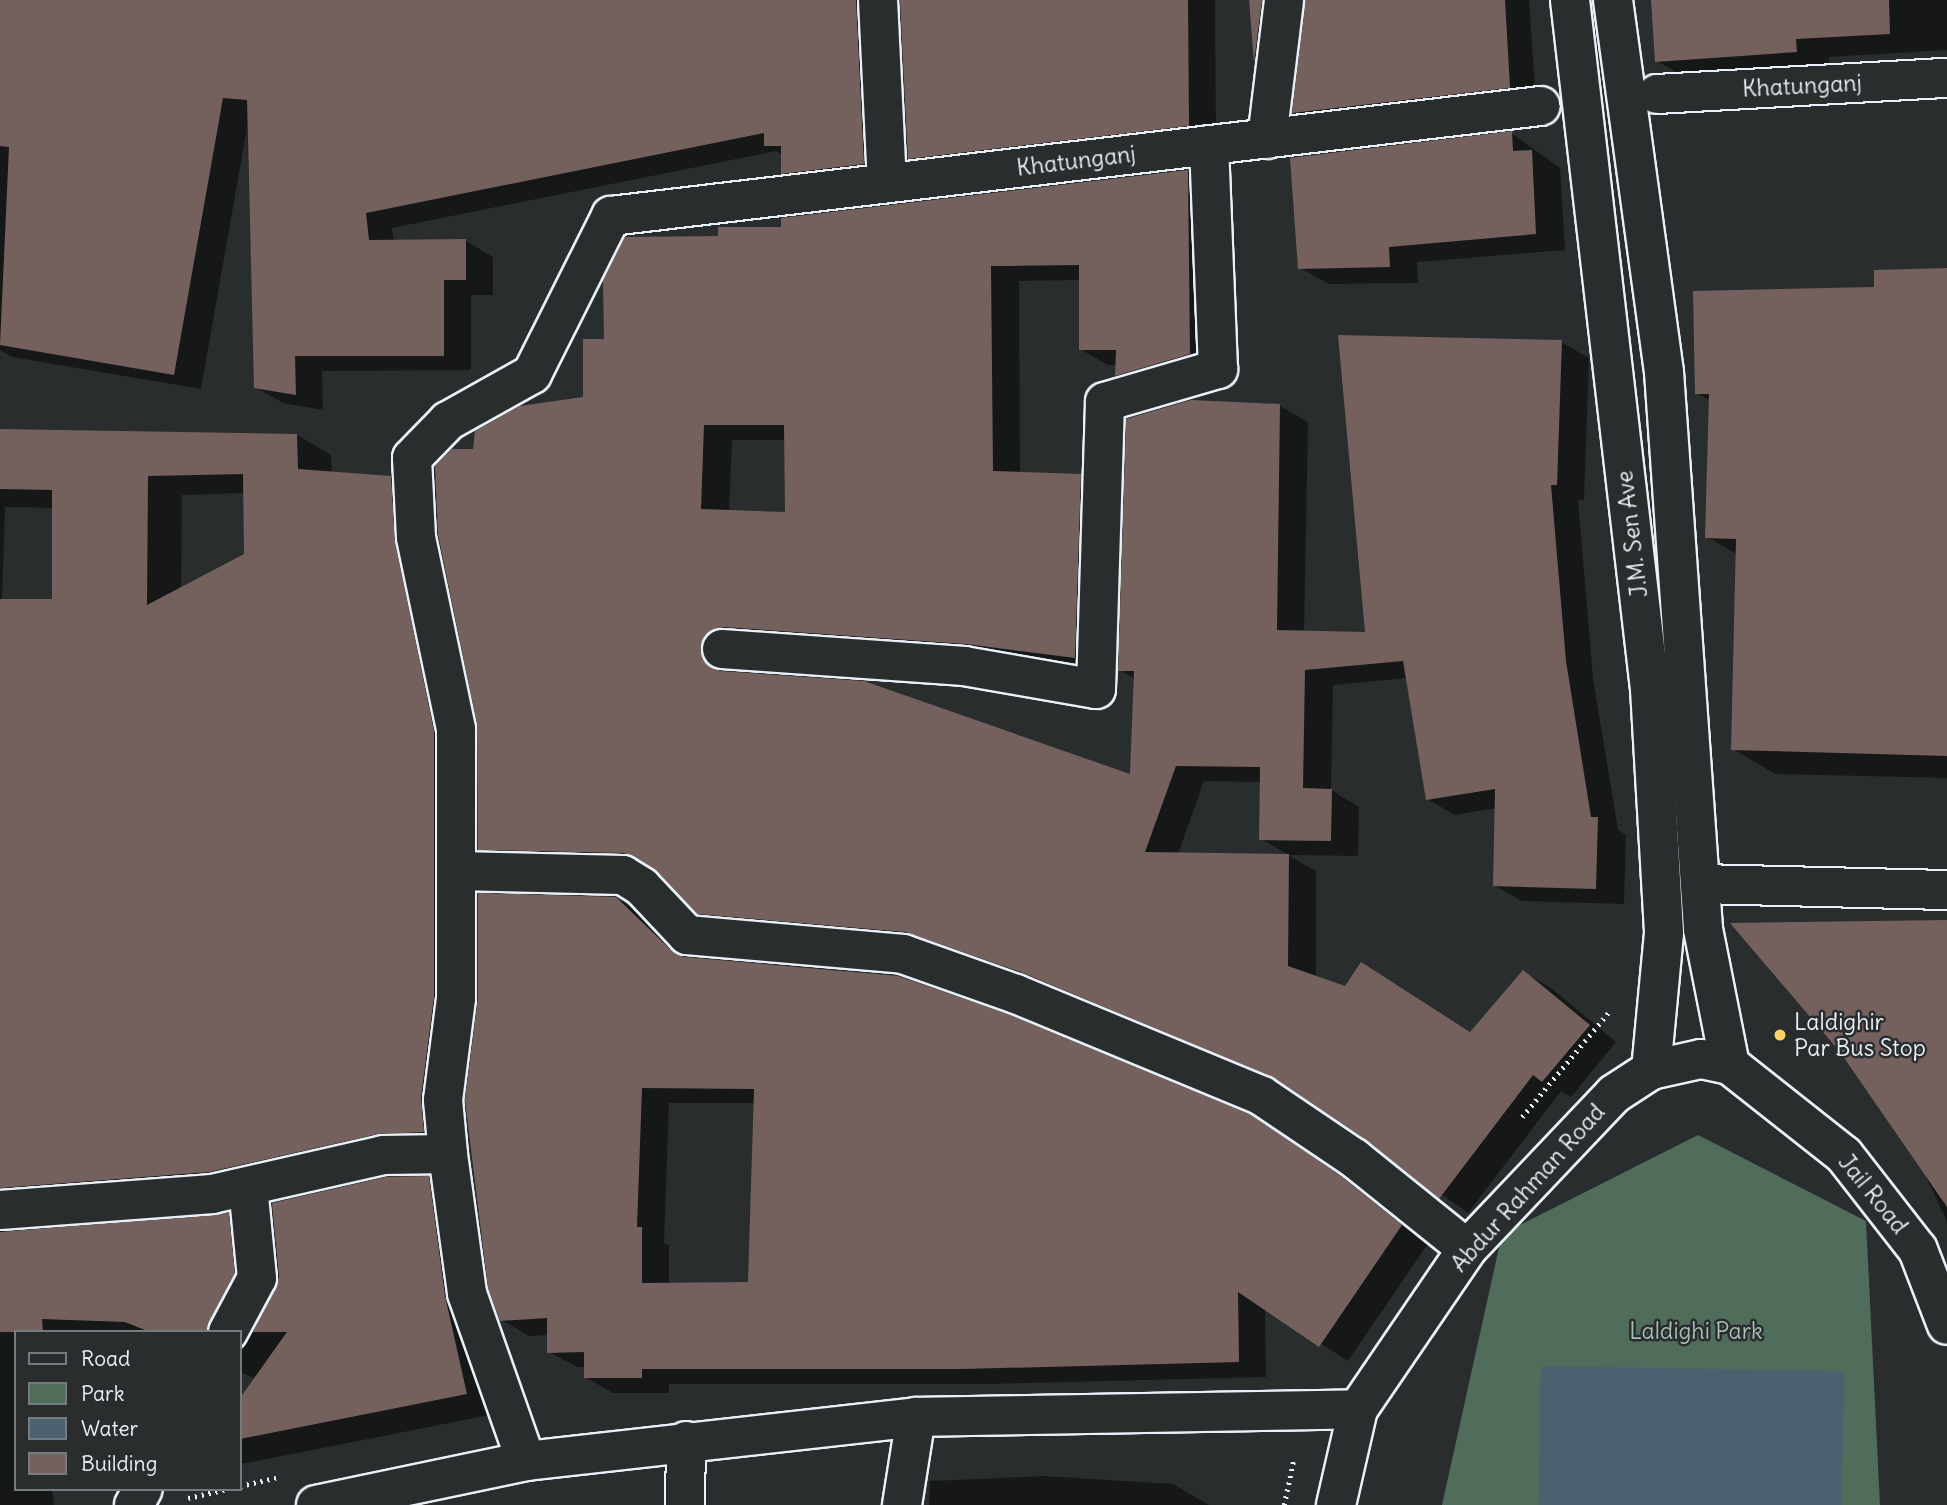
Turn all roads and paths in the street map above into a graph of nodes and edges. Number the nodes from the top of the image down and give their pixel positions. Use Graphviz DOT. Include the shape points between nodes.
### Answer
graph roads {
  1 [pos="878,0"];
  2 [pos="1284,0"];
  3 [pos="1570,0"];
  4 [pos="1613,0"];
  5 [pos="1947,78"];
  6 [pos="1657,94"];
  7 [pos="1541,106"];
  8 [pos="1267,139"];
  9 [pos="1209,145"];
  10 [pos="887,183"];
  11 [pos="722,649"];
  12 [pos="458,872"];
  13 [pos="1700,884"];
  14 [pos="1947,890"];
  15 [pos="1613,1006"];
  16 [pos="1730,1065"];
  17 [pos="1651,1070"];
  18 [pos="1516,1125"];
  19 [pos="447,1154"];
  20 [pos="248,1186"];
  21 [pos="0,1210"];
  22 [pos="1467,1249"];
  23 [pos="1947,1325"];
  24 [pos="229,1330"];
  25 [pos="1304,1409"];
  26 [pos="1358,1409"];
  27 [pos="916,1417"];
  28 [pos="686,1441"];
  29 [pos="526,1461"];
  30 [pos="316,1505"];
  31 [pos="685,1505"];
  32 [pos="902,1505"];
  33 [pos="1284,1505"];
  34 [pos="1336,1505"];
  1 -- 10 [label="street"];
  2 -- 8 [label="street"];
  3 -- 17 [label="street, J.M. Sen Ave" via="1650,689 1664,933"];
  4 -- 13 [label="street, J.M. Sen Ave" via="1664,372"];
  5 -- 6 [label="street, Khatunganj"];
  7 -- 8 [label="street, Khatunganj"];
  8 -- 9 [label="street, Khatunganj"];
  9 -- 10 [label="street, Khatunganj"];
  9 -- 11 [label="street" via="1218,369 1105,402 1096,689 964,666"];
  10 -- 12 [label="street, Khatunganj" via="611,216 532,374 448,421 412,458 416,537 456,729"];
  12 -- 19 [label="street" via="456,998 443,1101"];
  12 -- 22 [label="street" via="622,875 642,887 687,935 903,954 1016,994 1262,1096 1354,1157"];
  13 -- 14 [label="street"];
  13 -- 16 [label="street, J.M. Sen Ave" via="1703,929"];
  15 -- 18 [label="path"];
  16 -- 17 [label="street, Abdur Rahman Road" via="1700,1059"];
  16 -- 23 [label="street, Jail Road" via="1844,1155 1918,1250"];
  17 -- 22 [label="street, Abdur Rahman Road" via="1614,1094"];
  19 -- 20 [label="street" via="383,1156"];
  19 -- 29 [label="street" via="467,1293"];
  20 -- 21 [label="street" via="212,1195"];
  20 -- 24 [label="street" via="257,1278"];
  22 -- 26 [label="street, Abdur Rahman Road"];
  25 -- 26 [label="street"];
  25 -- 27 [label="street"];
  25 -- 33 [label="path"];
  26 -- 34 [label="street, Abdur Rahman Road"];
  27 -- 28 [label="street"];
  27 -- 32 [label="street"];
  28 -- 29 [label="street"];
  28 -- 31 [label="street"];
  29 -- 30 [label="street"];
}
